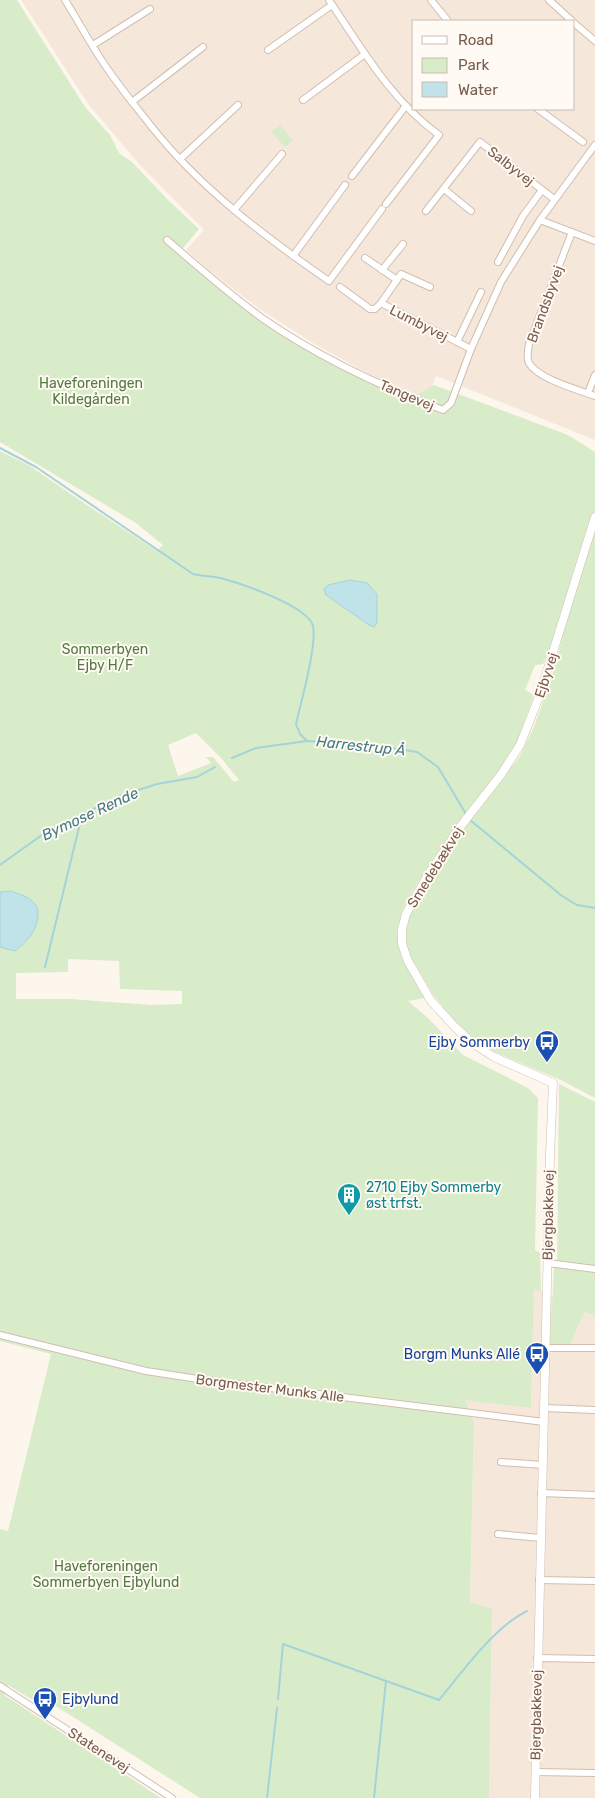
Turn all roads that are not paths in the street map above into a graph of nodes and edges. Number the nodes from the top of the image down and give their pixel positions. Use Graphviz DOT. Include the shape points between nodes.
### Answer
graph roads {
  1 [pos="65,0"];
  2 [pos="430,0"];
  3 [pos="549,0"];
  4 [pos="331,3"];
  5 [pos="150,9"];
  6 [pos="447,20"];
  7 [pos="571,20"];
  8 [pos="575,24"];
  9 [pos="595,41"];
  10 [pos="93,45"];
  11 [pos="203,47"];
  12 [pos="268,50"];
  13 [pos="365,54"];
  14 [pos="303,100"];
  15 [pos="132,102"];
  16 [pos="238,105"];
  17 [pos="405,107"];
  18 [pos="539,110"];
  19 [pos="583,142"];
  20 [pos="595,145"];
  21 [pos="282,154"];
  22 [pos="180,159"];
  23 [pos="352,176"];
  24 [pos="345,185"];
  25 [pos="444,189"];
  26 [pos="542,190"];
  27 [pos="554,199"];
  28 [pos="234,210"];
  29 [pos="426,211"];
  30 [pos="471,211"];
  31 [pos="540,220"];
  32 [pos="572,232"];
  33 [pos="167,240"];
  34 [pos="595,241"];
  35 [pos="403,244"];
  36 [pos="293,256"];
  37 [pos="365,258"];
  38 [pos="498,262"];
  39 [pos="382,270"];
  40 [pos="397,280"];
  41 [pos="340,287"];
  42 [pos="430,287"];
  43 [pos="481,292"];
  44 [pos="381,304"];
  45 [pos="457,342"];
  46 [pos="471,349"];
  47 [pos="595,375"];
  48 [pos="588,393"];
  49 [pos="595,396"];
  50 [pos="595,517"];
  51 [pos="468,817"];
  52 [pos="553,1083"];
  53 [pos="548,1263"];
  54 [pos="595,1269"];
  55 [pos="0,1335"];
  56 [pos="546,1348"];
  57 [pos="595,1348"];
  58 [pos="544,1408"];
  59 [pos="595,1410"];
  60 [pos="544,1422"];
  61 [pos="500,1462"];
  62 [pos="543,1465"];
  63 [pos="541,1494"];
  64 [pos="595,1494"];
  65 [pos="498,1534"];
  66 [pos="540,1538"];
  67 [pos="539,1580"];
  68 [pos="595,1581"];
  69 [pos="538,1658"];
  70 [pos="595,1659"];
  71 [pos="0,1686"];
  72 [pos="535,1772"];
  73 [pos="595,1773"];
  74 [pos="172,1798"];
  75 [pos="535,1798"];
  1 -- 10 [label="street"];
  2 -- 6 [label="street"];
  3 -- 7 [label="street"];
  4 -- 12 [label="street"];
  4 -- 13 [label="street"];
  5 -- 10 [label="street"];
  8 -- 9 [label="street"];
  10 -- 15 [label="street"];
  11 -- 15 [label="street"];
  13 -- 14 [label="street"];
  13 -- 17 [label="street"];
  15 -- 22 [label="street"];
  16 -- 22 [label="street"];
  17 -- 23 [label="street"];
  17 -- 36 [label="street" via="439,135 329,281"];
  18 -- 19 [label="street"];
  20 -- 27 [label="street, Tangevej"];
  21 -- 28 [label="street"];
  22 -- 28 [label="street"];
  24 -- 36 [label="street"];
  25 -- 26 [label="street, Salbyvej" via="480,142"];
  25 -- 29 [label="street, Salbyvej"];
  25 -- 30 [label="street"];
  26 -- 27 [label="street, Salbyvej"];
  26 -- 38 [label="street, Salbyvej" via="523,216"];
  27 -- 31 [label="street, Tangevej"];
  28 -- 36 [label="street"];
  31 -- 32 [label="street"];
  31 -- 46 [label="street, Tangevej" via="501,282"];
  32 -- 34 [label="street"];
  32 -- 48 [label="street, Brandsbyvej" via="527,355 529,362 541,374"];
  33 -- 46 [label="street, Tangevej" via="250,309 313,350 363,376 443,410 451,404"];
  35 -- 39 [label="street"];
  37 -- 39 [label="street"];
  39 -- 40 [label="street"];
  40 -- 42 [label="street" via="401,274"];
  40 -- 44 [label="street, Lumbyvej"];
  41 -- 44 [label="street, Lumbyvej" via="370,309"];
  43 -- 45 [label="street, Lumbyvej"];
  44 -- 45 [label="street, Lumbyvej"];
  45 -- 46 [label="street, Lumbyvej"];
  47 -- 48 [label="street"];
  48 -- 49 [label="street, Brandsbyvej"];
  50 -- 51 [label="street, Ejbyvej" via="529,726 512,760"];
  51 -- 52 [label="street, Smedebækvej" via="418,890 406,914 402,944 431,1001 472,1043 494,1057"];
  52 -- 53 [label="street, Bjergbakkevej"];
  53 -- 54 [label="street"];
  53 -- 56 [label="street, Bjergbakkevej"];
  55 -- 60 [label="street, Borgmester Munks Alle" via="146,1371"];
  56 -- 57 [label="street"];
  56 -- 58 [label="street, Bjergbakkevej"];
  58 -- 59 [label="street"];
  58 -- 60 [label="street, Bjergbakkevej"];
  60 -- 62 [label="street, Bjergbakkevej"];
  61 -- 62 [label="street"];
  62 -- 63 [label="street, Bjergbakkevej"];
  63 -- 64 [label="street"];
  63 -- 66 [label="street, Bjergbakkevej"];
  65 -- 66 [label="street"];
  66 -- 67 [label="street, Bjergbakkevej"];
  67 -- 68 [label="street"];
  67 -- 69 [label="street, Bjergbakkevej"];
  69 -- 70 [label="street, Bjergbakkevej"];
  69 -- 72 [label="street, Bjergbakkevej"];
  71 -- 74 [label="street, Statenevej"];
  72 -- 73 [label="street, Bjergbakkevej"];
  72 -- 75 [label="street, Bjergbakkevej"];
}
